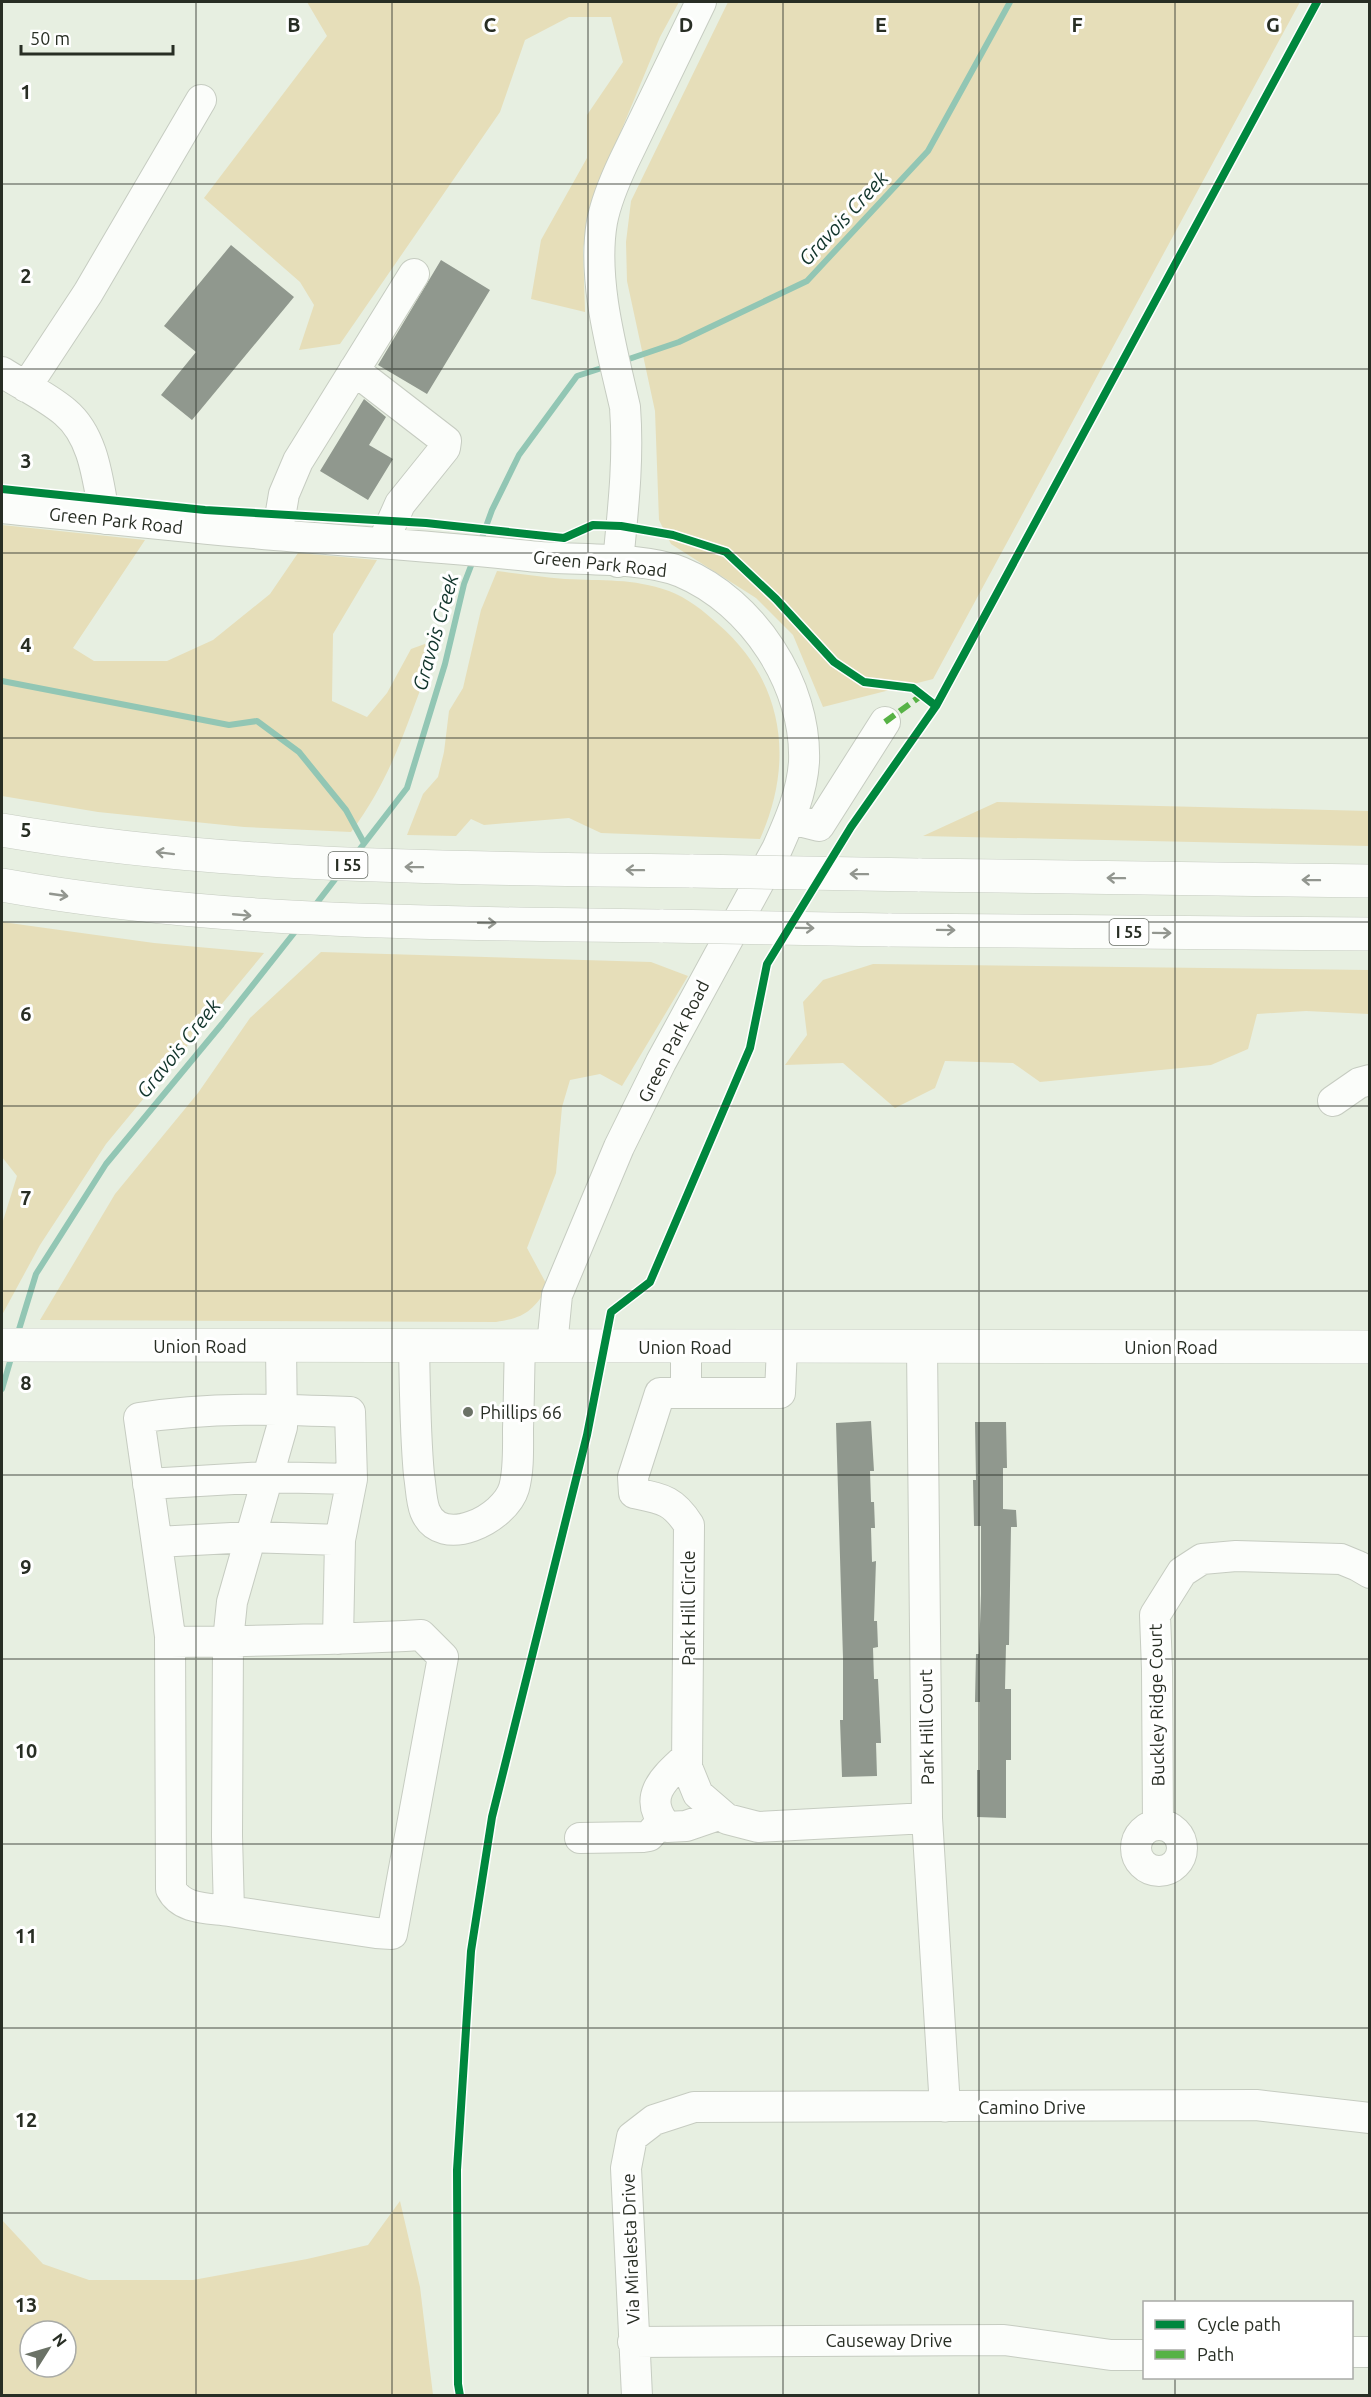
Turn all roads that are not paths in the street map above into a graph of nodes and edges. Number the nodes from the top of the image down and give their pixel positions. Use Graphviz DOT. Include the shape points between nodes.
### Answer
graph roads {
  1 [pos="701,2"];
  2 [pos="201,100"];
  3 [pos="414,274"];
  4 [pos="354,370"];
  5 [pos="14,379"];
  6 [pos="2,508"];
  7 [pos="105,519"];
  8 [pos="277,535"];
  9 [pos="383,542"];
  10 [pos="618,562"];
  11 [pos="885,722"];
  12 [pos="790,819"];
  13 [pos="2,830"];
  14 [pos="1370,881"];
  15 [pos="2,885"];
  16 [pos="1370,934"];
  17 [pos="1370,1080"];
  18 [pos="1333,1101"];
  19 [pos="2,1345"];
  20 [pos="281,1346"];
  21 [pos="520,1346"];
  22 [pos="552,1346"];
  23 [pos="414,1347"];
  24 [pos="686,1347"];
  25 [pos="782,1347"];
  26 [pos="922,1347"];
  27 [pos="1370,1347"];
  28 [pos="686,1392"];
  29 [pos="282,1409"];
  30 [pos="267,1477"];
  31 [pos="352,1479"];
  32 [pos="148,1484"];
  33 [pos="250,1537"];
  34 [pos="340,1540"];
  35 [pos="157,1542"];
  36 [pos="1370,1573"];
  37 [pos="338,1640"];
  38 [pos="228,1641"];
  39 [pos="170,1642"];
  40 [pos="687,1757"];
  41 [pos="721,1814"];
  42 [pos="927,1818"];
  43 [pos="662,1821"];
  44 [pos="1158,1825"];
  45 [pos="580,1838"];
  46 [pos="229,1911"];
  47 [pos="694,2107"];
  48 [pos="945,2107"];
  49 [pos="1370,2118"];
  50 [pos="633,2342"];
  51 [pos="1353,2352"];
  52 [pos="1370,2352"];
  53 [pos="1143,2355"];
  54 [pos="637,2396"];
  1 -- 10 [label="street" via="613,186 602,220 600,270 627,429"];
  2 -- 5 [label="street" via="88,293"];
  3 -- 4 [label="street"];
  4 -- 8 [label="street" via="298,461 284,494"];
  4 -- 9 [label="street" via="446,441 445,448 400,504"];
  5 -- 7 [label="street" via="65,412 80,430 93,458"];
  6 -- 7 [label="street, Green Park Road"];
  7 -- 8 [label="street, Green Park Road"];
  8 -- 9 [label="street, Green Park Road"];
  9 -- 10 [label="street, Green Park Road"];
  10 -- 12 [label="street, Green Park Road" via="660,566 698,581 744,617 766,644 780,666 801,720 804,765"];
  11 -- 12 [label="street" via="819,826"];
  12 -- 22 [label="street, Green Park Road" via="620,1147 557,1295"];
  14 -- 13 [label="main road, I 55, one-way, bridge" via="294,862 63,841"];
  15 -- 16 [label="main road, I 55, one-way, bridge" via="112,903 261,917 888,930"];
  17 -- 18 [label="street"];
  19 -- 20 [label="main road, Union Road"];
  20 -- 23 [label="main road, Union Road"];
  20 -- 29 [label="street"];
  21 -- 22 [label="main road, Union Road"];
  21 -- 23 [label="main road, Union Road"];
  21 -- 23 [label="street" via="514,1489 494,1515 458,1529 436,1526 424,1509 418,1461"];
  22 -- 24 [label="main road, Union Road"];
  24 -- 25 [label="main road, Union Road"];
  24 -- 28 [label="street"];
  25 -- 26 [label="main road, Union Road"];
  25 -- 28 [label="street" via="780,1393"];
  26 -- 27 [label="main road, Union Road"];
  26 -- 42 [label="street, Park Hill Court"];
  28 -- 40 [label="street, Park Hill Circle" via="660,1393 633,1478 634,1494 661,1499 678,1509 689,1525"];
  29 -- 30 [label="street" via="282,1427"];
  29 -- 31 [label="street" via="350,1412"];
  29 -- 32 [label="street" via="180,1412 139,1418"];
  30 -- 31 [label="street"];
  30 -- 32 [label="street"];
  30 -- 33 [label="street"];
  31 -- 34 [label="street"];
  32 -- 35 [label="street"];
  33 -- 34 [label="street"];
  33 -- 35 [label="street"];
  33 -- 38 [label="street" via="232,1602"];
  34 -- 37 [label="street"];
  35 -- 39 [label="street"];
  36 -- 44 [label="street, Buckley Ridge Court" via="1341,1559 1236,1556 1202,1559 1182,1572 1155,1615"];
  37 -- 38 [label="street"];
  37 -- 46 [label="street" via="421,1635 443,1657 392,1934"];
  38 -- 39 [label="street"];
  38 -- 46 [label="street"];
  39 -- 46 [label="street" via="171,1889 186,1905"];
  40 -- 41 [label="street, Park Hill Circle" via="698,1794"];
  40 -- 43 [label="street" via="661,1783 655,1795 657,1815"];
  41 -- 42 [label="street, Park Hill Circle" via="758,1827"];
  41 -- 43 [label="street" via="686,1826 667,1827"];
  42 -- 48 [label="street, Park Hill Court"];
  43 -- 45 [label="street" via="655,1831 643,1837"];
  47 -- 48 [label="street, Camino Drive"];
  47 -- 50 [label="street, Via Miralesta Drive" via="654,2120 632,2138 626,2168"];
  48 -- 49 [label="street, Camino Drive" via="1256,2105"];
  50 -- 53 [label="street, Causeway Drive" via="1004,2340 1111,2355"];
  50 -- 54 [label="street, Via Miralesta Drive"];
  51 -- 52 [label="street"];
}
